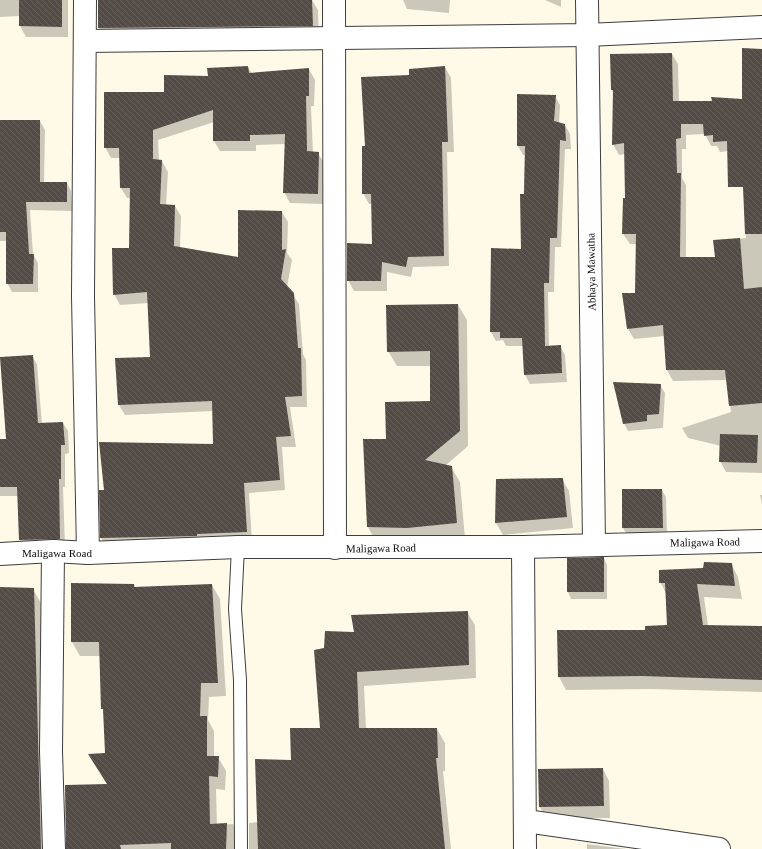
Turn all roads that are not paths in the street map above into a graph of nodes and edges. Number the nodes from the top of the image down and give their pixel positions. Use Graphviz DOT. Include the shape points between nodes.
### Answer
graph roads {
  1 [pos="85,0"];
  2 [pos="334,0"];
  3 [pos="587,0"];
  4 [pos="762,27"];
  5 [pos="587,35"];
  6 [pos="335,39"];
  7 [pos="86,41"];
  8 [pos="762,541"];
  9 [pos="594,544"];
  10 [pos="238,547"];
  11 [pos="523,547"];
  12 [pos="335,548"];
  13 [pos="53,552"];
  14 [pos="88,553"];
  15 [pos="0,554"];
  16 [pos="526,822"];
  17 [pos="54,849"];
  18 [pos="241,849"];
  19 [pos="525,849"];
  20 [pos="719,849"];
  1 -- 7 [label="street"];
  2 -- 6 [label="street"];
  3 -- 5 [label="street, Abhaya Mawatha"];
  4 -- 5 [label="street"];
  5 -- 6 [label="street"];
  5 -- 9 [label="street, Abhaya Mawatha"];
  6 -- 7 [label="street"];
  6 -- 12 [label="street"];
  7 -- 14 [label="street" via="83,296"];
  8 -- 9 [label="street, Maligawa Road"];
  9 -- 11 [label="street, Maligawa Road"];
  10 -- 12 [label="street, Maligawa Road"];
  10 -- 14 [label="street, Maligawa Road"];
  10 -- 18 [label="lane" via="235,609 240,680"];
  11 -- 12 [label="street, Maligawa Road"];
  11 -- 16 [label="street"];
  13 -- 14 [label="street, Maligawa Road"];
  13 -- 15 [label="street, Maligawa Road"];
  13 -- 17 [label="street" via="51,751"];
  16 -- 19 [label="street"];
  16 -- 20 [label="street"];
}
